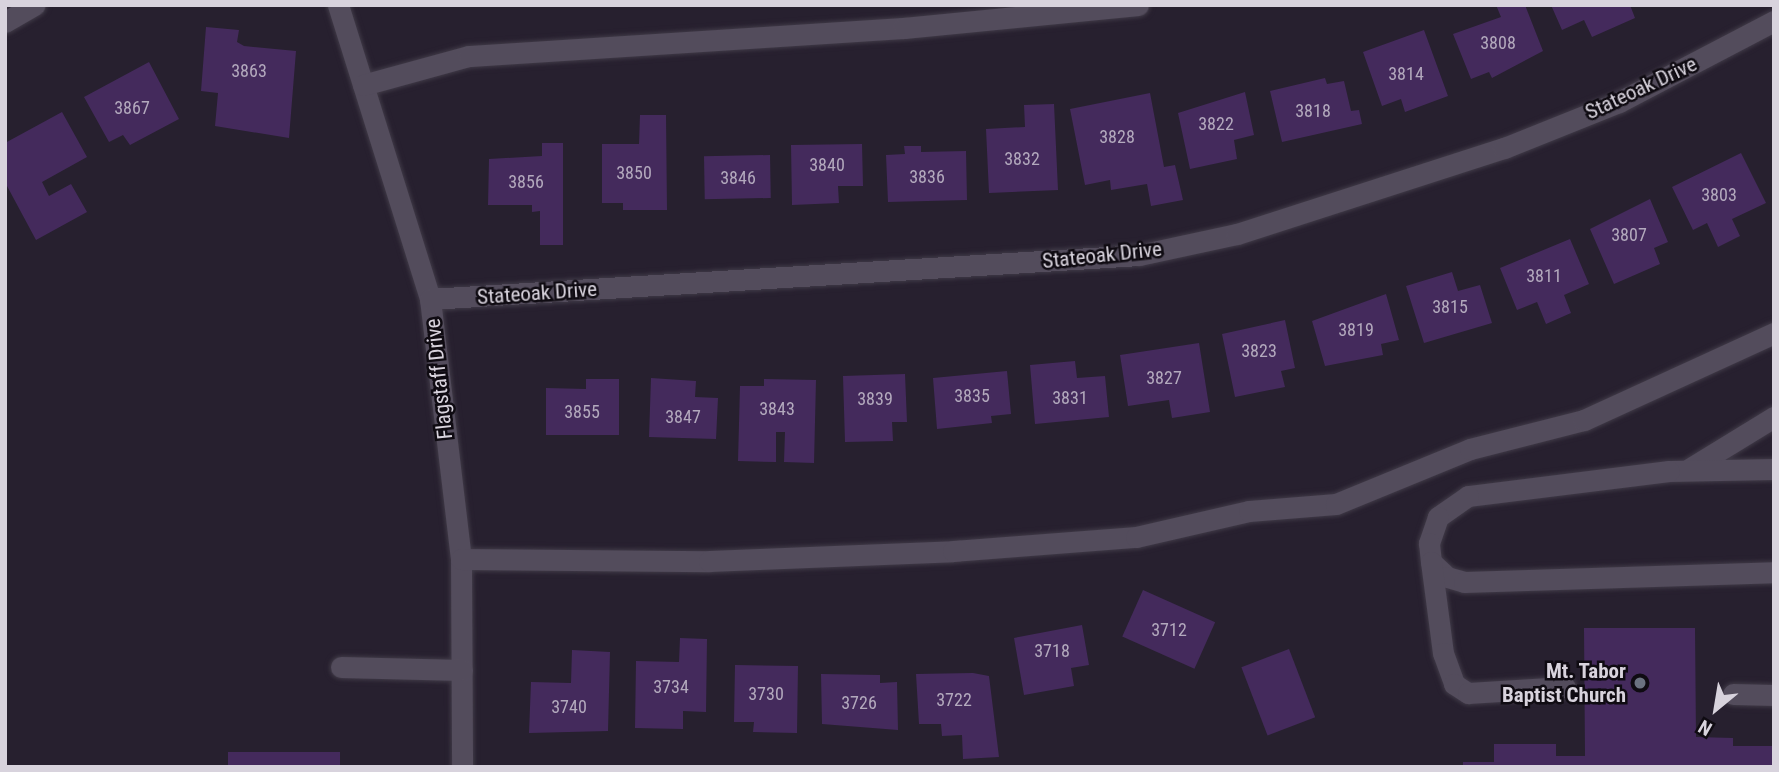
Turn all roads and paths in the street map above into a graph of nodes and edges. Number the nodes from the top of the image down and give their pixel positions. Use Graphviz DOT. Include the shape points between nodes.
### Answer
graph roads {
  1 [pos="35,5"];
  2 [pos="338,5"];
  3 [pos="1139,5"];
  4 [pos="1774,21"];
  5 [pos="5,22"];
  6 [pos="363,85"];
  7 [pos="430,299"];
  8 [pos="1774,333"];
  9 [pos="1774,417"];
  10 [pos="1774,469"];
  11 [pos="1687,470"];
  12 [pos="461,559"];
  13 [pos="1431,562"];
  14 [pos="1774,572"];
  15 [pos="341,667"];
  16 [pos="462,670"];
  17 [pos="1565,687"];
  18 [pos="1733,694"];
  19 [pos="1774,695"];
  20 [pos="462,767"];
  1 -- 5 [label="street"];
  2 -- 6 [label="street, Flagstaff Drive"];
  3 -- 6 [label="street" via="904,28 469,56"];
  4 -- 7 [label="street, Stateoak Drive" via="1619,102 1503,148 1251,230 1139,255"];
  6 -- 7 [label="street, Flagstaff Drive"];
  7 -- 12 [label="street, Flagstaff Drive"];
  8 -- 12 [label="street" via="1584,420 1470,449 1336,504 1249,511 1136,537 953,551 709,561"];
  9 -- 11 [label="street"];
  10 -- 11 [label="street"];
  11 -- 13 [label="street" via="1468,496 1438,517 1429,543"];
  12 -- 16 [label="street, Flagstaff Drive"];
  13 -- 14 [label="street" via="1447,577 1464,582"];
  13 -- 17 [label="street" via="1443,653 1454,684 1468,693"];
  15 -- 16 [label="street"];
  16 -- 20 [label="street, Flagstaff Drive"];
  18 -- 19 [label="street"];
}
